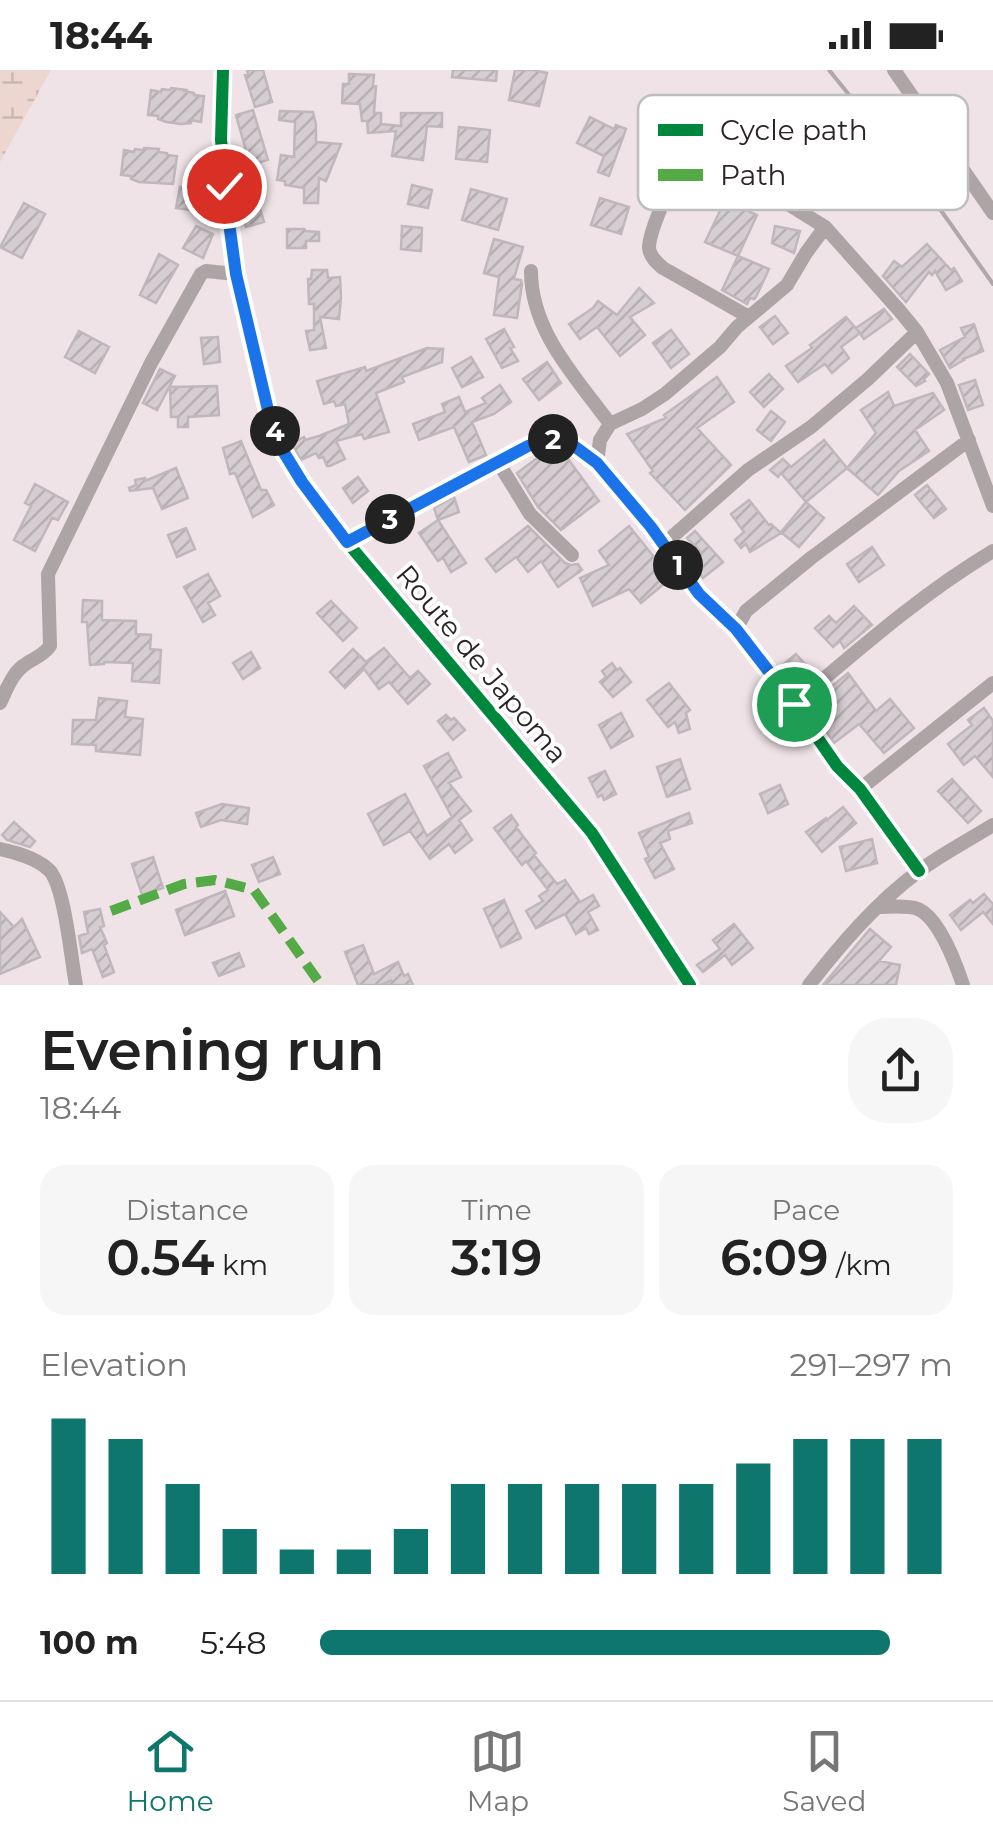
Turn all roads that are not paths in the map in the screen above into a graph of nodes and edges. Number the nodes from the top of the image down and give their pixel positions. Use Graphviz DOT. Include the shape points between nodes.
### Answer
graph roads {
  1 [pos="223,70"];
  2 [pos="894,70"];
  3 [pos="911,95"];
  4 [pos="968,177"];
  5 [pos="662,210"];
  6 [pos="798,210"];
  7 [pos="993,213"];
  8 [pos="825,227"];
  9 [pos="532,271"];
  10 [pos="236,274"];
  11 [pos="749,317"];
  12 [pos="917,332"];
  13 [pos="610,424"];
  14 [pos="968,440"];
  15 [pos="498,462"];
  16 [pos="597,463"];
  17 [pos="993,506"];
  18 [pos="347,542"];
  19 [pos="664,544"];
  20 [pos="993,551"];
  21 [pos="572,556"];
  22 [pos="736,629"];
  23 [pos="993,683"];
  24 [pos="0,703"];
  25 [pos="794,704"];
  26 [pos="860,789"];
  27 [pos="993,825"];
  28 [pos="0,849"];
  29 [pos="919,871"];
  30 [pos="878,907"];
  31 [pos="76,985"];
  32 [pos="690,985"];
  33 [pos="809,985"];
  34 [pos="962,985"];
  1 -- 10 [label="street, Route de Japoma" via="220,140"];
  2 -- 3 [label="street"];
  4 -- 7 [label="street"];
  5 -- 11 [label="street" via="649,248 653,260"];
  6 -- 8 [label="street"];
  8 -- 11 [label="street" via="787,286"];
  8 -- 12 [label="street"];
  9 -- 13 [label="street" via="531,291 550,342"];
  10 -- 18 [label="street, Route de Japoma" via="283,451"];
  10 -- 24 [label="street" via="201,274 185,302 48,574 50,646 18,670"];
  11 -- 13 [label="street" via="665,394"];
  12 -- 14 [label="street"];
  12 -- 19 [label="street"];
  13 -- 16 [label="street"];
  14 -- 17 [label="street"];
  14 -- 22 [label="street" via="811,558 746,612"];
  15 -- 16 [label="street" via="554,439"];
  15 -- 18 [label="street"];
  15 -- 21 [label="street" via="530,514"];
  16 -- 19 [label="street"];
  18 -- 32 [label="street, Route de Japoma" via="592,833"];
  19 -- 22 [label="street" via="699,594"];
  20 -- 25 [label="street"];
  22 -- 25 [label="street"];
  23 -- 26 [label="street"];
  25 -- 26 [label="street"];
  26 -- 29 [label="street"];
  27 -- 29 [label="street"];
  28 -- 31 [label="street" via="38,862 54,877"];
  29 -- 30 [label="street"];
  30 -- 33 [label="street"];
  30 -- 34 [label="street" via="916,908 929,916"];
}
